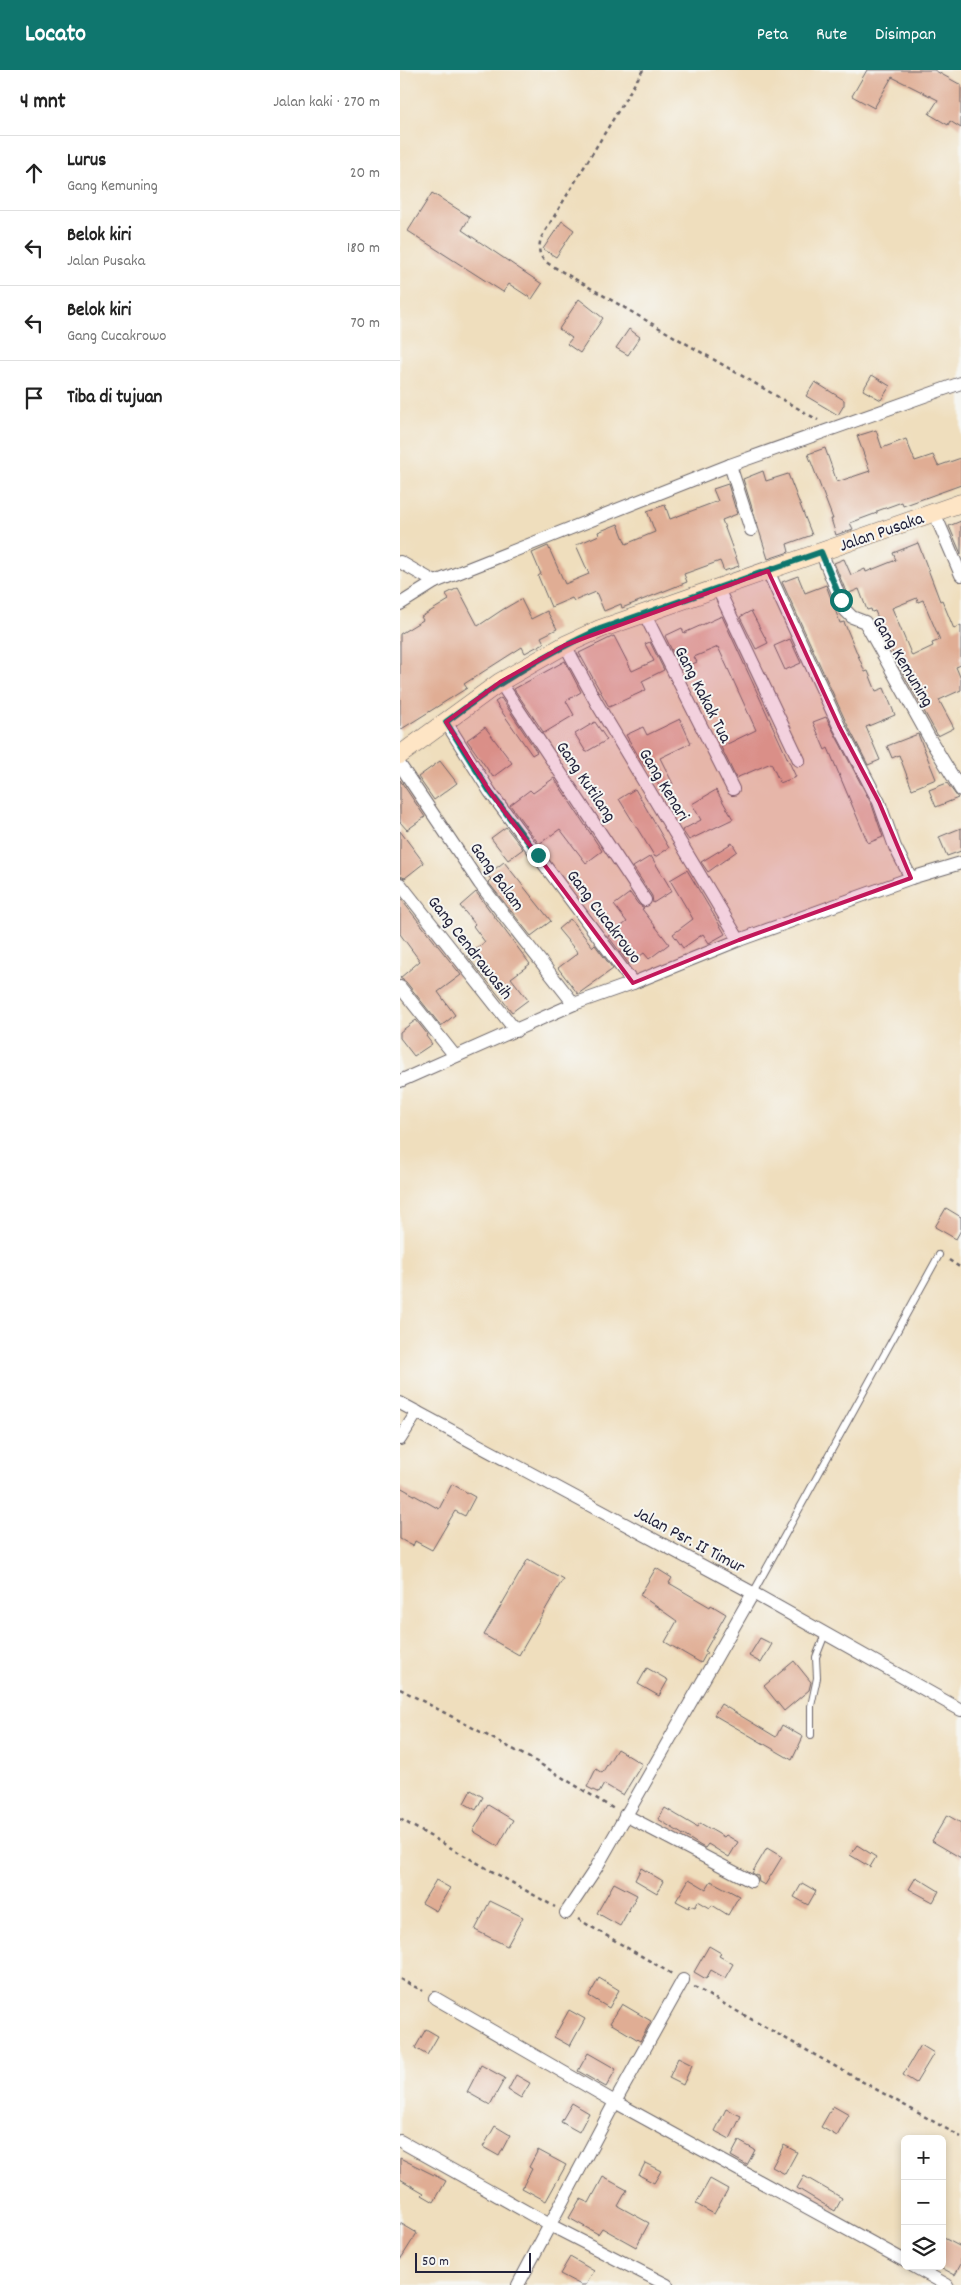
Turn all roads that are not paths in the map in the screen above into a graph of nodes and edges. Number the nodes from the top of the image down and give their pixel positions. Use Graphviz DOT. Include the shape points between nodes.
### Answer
graph roads {
  1 [pos="961,383"];
  2 [pos="730,465"];
  3 [pos="961,503"];
  4 [pos="934,512"];
  5 [pos="751,530"];
  6 [pos="821,552"];
  7 [pos="400,562"];
  8 [pos="768,571"];
  9 [pos="961,575"];
  10 [pos="435,582"];
  11 [pos="718,589"];
  12 [pos="400,604"];
  13 [pos="645,615"];
  14 [pos="565,645"];
  15 [pos="500,682"];
  16 [pos="446,722"];
  17 [pos="400,755"];
  18 [pos="799,760"];
  19 [pos="400,764"];
  20 [pos="733,789"];
  21 [pos="961,790"];
  22 [pos="961,863"];
  23 [pos="911,878"];
  24 [pos="400,884"];
  25 [pos="644,900"];
  26 [pos="739,940"];
  27 [pos="633,984"];
  28 [pos="400,987"];
  29 [pos="574,1004"];
  30 [pos="516,1031"];
  31 [pos="454,1056"];
  32 [pos="400,1081"];
  33 [pos="939,1255"];
  34 [pos="400,1403"];
  35 [pos="417,1412"];
  36 [pos="400,1439"];
  37 [pos="753,1593"];
  38 [pos="825,1634"];
  39 [pos="961,1710"];
  40 [pos="811,1734"];
  41 [pos="625,1815"];
  42 [pos="751,1881"];
  43 [pos="566,1913"];
  44 [pos="683,1980"];
  45 [pos="435,1998"];
  46 [pos="615,2102"];
  47 [pos="400,2141"];
  48 [pos="550,2225"];
  49 [pos="901,2260"];
  50 [pos="921,2270"];
  51 [pos="518,2285"];
  52 [pos="667,2285"];
  53 [pos="948,2285"];
  1 -- 2 [label="street"];
  2 -- 5 [label="street"];
  2 -- 10 [label="street"];
  3 -- 4 [label="main road, Jalan Pusaka"];
  4 -- 6 [label="main road, Jalan Pusaka"];
  4 -- 9 [label="street"];
  6 -- 8 [label="main road, Jalan Pusaka"];
  6 -- 21 [label="street, Gang Kemuning" via="845,610 865,622"];
  7 -- 10 [label="street"];
  8 -- 11 [label="main road, Jalan Pusaka"];
  8 -- 23 [label="street" via="839,726 879,802 895,847"];
  10 -- 12 [label="street"];
  11 -- 13 [label="main road, Jalan Pusaka"];
  11 -- 18 [label="street"];
  13 -- 14 [label="main road, Jalan Pusaka" via="600,629"];
  13 -- 20 [label="street, Gang Kakak Tua"];
  14 -- 15 [label="main road, Jalan Pusaka"];
  14 -- 26 [label="street, Gang Kenari"];
  15 -- 16 [label="main road, Jalan Pusaka"];
  15 -- 25 [label="street, Gang Kutilang"];
  16 -- 17 [label="main road, Jalan Pusaka"];
  16 -- 27 [label="street, Gang Cucakrowo" via="490,792"];
  19 -- 29 [label="street, Gang Balam" via="480,884"];
  22 -- 23 [label="street"];
  23 -- 26 [label="street"];
  24 -- 30 [label="street, Gang Cendrawasih"];
  26 -- 27 [label="street"];
  27 -- 29 [label="street"];
  28 -- 31 [label="street"];
  29 -- 30 [label="street"];
  30 -- 31 [label="street"];
  31 -- 32 [label="street"];
  33 -- 37 [label="lane"];
  34 -- 35 [label="street, Jalan Psr. II Timur"];
  35 -- 36 [label="street"];
  35 -- 37 [label="street, Jalan Psr. II Timur"];
  37 -- 38 [label="street, Jalan Psr. II Timur"];
  37 -- 41 [label="street"];
  38 -- 39 [label="street, Jalan Psr. II Timur"];
  38 -- 40 [label="lane" via="816,1657"];
  41 -- 42 [label="street"];
  41 -- 43 [label="street"];
  44 -- 46 [label="street"];
  45 -- 46 [label="street"];
  46 -- 48 [label="street"];
  46 -- 49 [label="street"];
  47 -- 48 [label="street"];
  48 -- 51 [label="street"];
  48 -- 52 [label="street"];
  50 -- 53 [label="street"];
}
